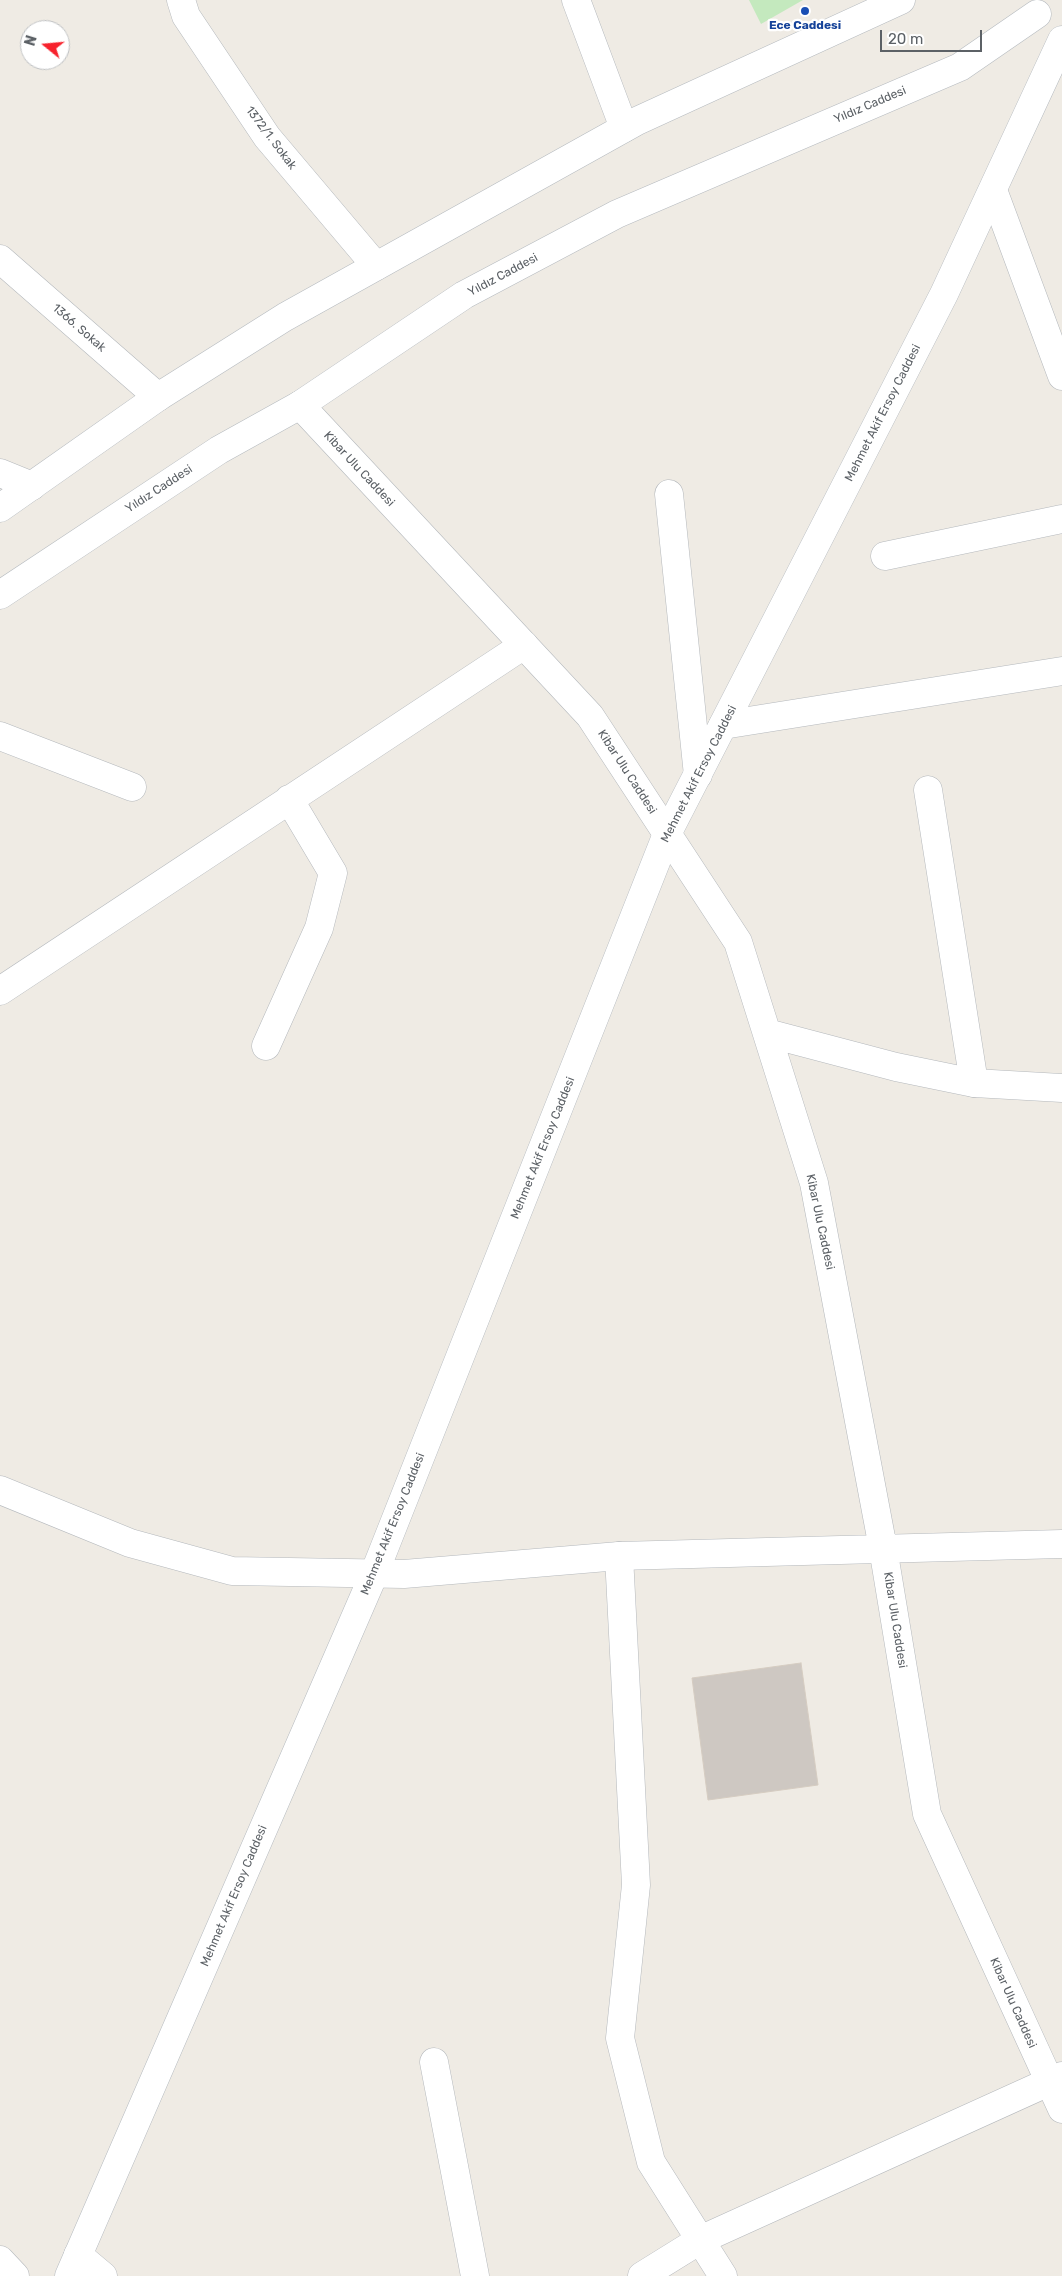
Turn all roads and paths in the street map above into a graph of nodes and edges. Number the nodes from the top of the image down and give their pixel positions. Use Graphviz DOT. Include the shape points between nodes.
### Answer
graph roads {
  1 [pos="181,0"];
  2 [pos="576,0"];
  3 [pos="901,0"];
  4 [pos="1032,7"];
  5 [pos="1062,32"];
  6 [pos="1062,40"];
  7 [pos="624,128"];
  8 [pos="993,190"];
  9 [pos="0,259"];
  10 [pos="376,266"];
  11 [pos="1062,376"];
  12 [pos="158,397"];
  13 [pos="300,405"];
  14 [pos="0,473"];
  15 [pos="32,486"];
  16 [pos="669,494"];
  17 [pos="0,508"];
  18 [pos="1062,519"];
  19 [pos="885,556"];
  20 [pos="0,595"];
  21 [pos="524,645"];
  22 [pos="1062,671"];
  23 [pos="723,725"];
  24 [pos="0,736"];
  25 [pos="698,775"];
  26 [pos="132,787"];
  27 [pos="928,790"];
  28 [pos="289,800"];
  29 [pos="667,834"];
  30 [pos="0,991"];
  31 [pos="766,1033"];
  32 [pos="266,1046"];
  33 [pos="974,1082"];
  34 [pos="1062,1088"];
  35 [pos="0,1490"];
  36 [pos="1062,1544"];
  37 [pos="883,1548"];
  38 [pos="619,1556"];
  39 [pos="374,1574"];
  40 [pos="434,2062"];
  41 [pos="1056,2079"];
  42 [pos="1062,2109"];
  43 [pos="700,2240"];
  44 [pos="0,2260"];
  45 [pos="74,2266"];
  46 [pos="15,2276"];
  47 [pos="103,2276"];
  48 [pos="475,2276"];
  49 [pos="642,2276"];
  50 [pos="723,2276"];
  1 -- 10 [label="street, 1372/1. Sokak" via="186,16 267,138"];
  2 -- 7 [label="street"];
  3 -- 7 [label="street"];
  4 -- 5 [label="street, Yıldız Caddesi"];
  4 -- 13 [label="street, Yıldız Caddesi" via="960,67 617,214 464,295"];
  6 -- 8 [label="street, Mehmet Akif Ersoy Caddesi"];
  7 -- 10 [label="street"];
  8 -- 11 [label="street"];
  8 -- 23 [label="street, Mehmet Akif Ersoy Caddesi" via="944,294"];
  9 -- 12 [label="street, 1366. Sokak"];
  10 -- 12 [label="street" via="285,317"];
  12 -- 15 [label="street"];
  13 -- 20 [label="street, Yıldız Caddesi" via="219,450"];
  13 -- 21 [label="street, Kibar Ulu Caddesi"];
  14 -- 15 [label="street"];
  15 -- 17 [label="street"];
  16 -- 25 [label="street"];
  18 -- 19 [label="street"];
  21 -- 28 [label="street"];
  21 -- 29 [label="street, Kibar Ulu Caddesi" via="590,716"];
  22 -- 23 [label="street"];
  23 -- 25 [label="street, Mehmet Akif Ersoy Caddesi"];
  24 -- 26 [label="street"];
  25 -- 29 [label="street, Mehmet Akif Ersoy Caddesi"];
  27 -- 33 [label="street"];
  28 -- 30 [label="street"];
  28 -- 32 [label="street" via="333,873 319,928"];
  29 -- 31 [label="street, Kibar Ulu Caddesi" via="738,942"];
  29 -- 39 [label="street, Mehmet Akif Ersoy Caddesi"];
  31 -- 33 [label="street" via="896,1067"];
  31 -- 37 [label="street, Kibar Ulu Caddesi" via="814,1183"];
  33 -- 34 [label="street"];
  35 -- 39 [label="street" via="130,1543 232,1572"];
  36 -- 37 [label="street"];
  37 -- 38 [label="street"];
  37 -- 41 [label="street, Kibar Ulu Caddesi" via="927,1814"];
  38 -- 39 [label="street"];
  38 -- 43 [label="street" via="636,1885 620,2038 651,2162"];
  39 -- 45 [label="street, Mehmet Akif Ersoy Caddesi"];
  40 -- 48 [label="street"];
  41 -- 42 [label="street, Kibar Ulu Caddesi"];
  41 -- 43 [label="street"];
  43 -- 49 [label="street"];
  43 -- 50 [label="street"];
  44 -- 46 [label="street"];
  45 -- 47 [label="street"];
}
